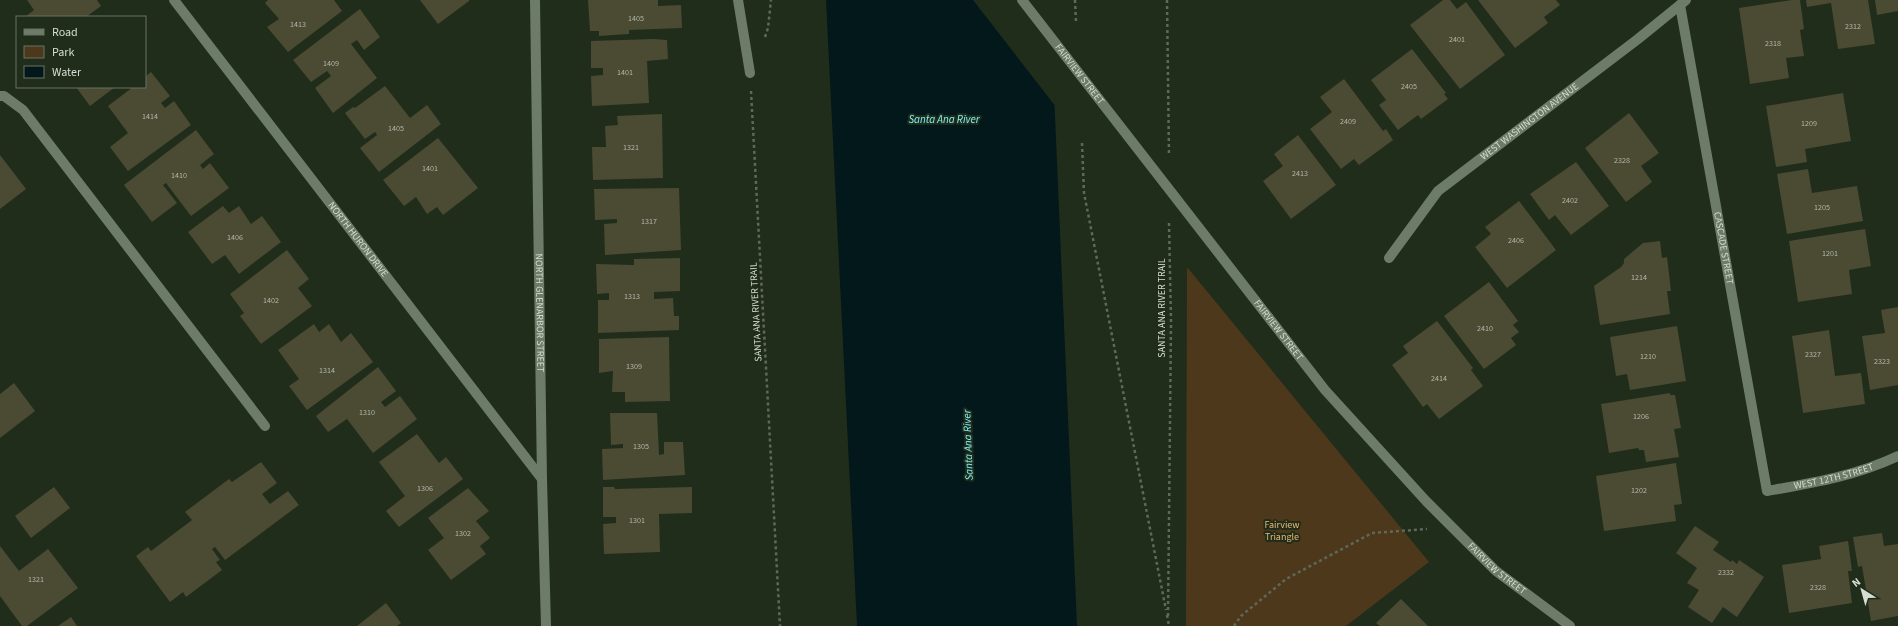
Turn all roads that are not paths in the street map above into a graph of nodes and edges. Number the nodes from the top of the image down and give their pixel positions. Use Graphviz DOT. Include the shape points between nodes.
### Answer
graph roads {
  1 [pos="174,0"];
  2 [pos="535,0"];
  3 [pos="738,0"];
  4 [pos="1022,0"];
  5 [pos="1683,3"];
  6 [pos="750,73"];
  7 [pos="0,96"];
  8 [pos="1389,258"];
  9 [pos="265,426"];
  10 [pos="1898,456"];
  11 [pos="542,480"];
  12 [pos="1767,491"];
  13 [pos="546,626"];
  14 [pos="1570,626"];
  1 -- 11 [label="street, NORTH HURON DRIVE"];
  2 -- 11 [label="street, NORTH GLENARBOR STREET"];
  3 -- 6 [label="street"];
  4 -- 14 [label="street, FAIRVIEW STREET" via="1325,390 1496,571"];
  5 -- 8 [label="street, WEST WASHINGTON AVENUE" via="1438,191"];
  5 -- 12 [label="street, CASCADE STREET"];
  7 -- 9 [label="street" via="4,96 22,110"];
  10 -- 12 [label="street, WEST 12TH STREET" via="1835,479"];
  11 -- 13 [label="street, NORTH GLENARBOR STREET"];
}
